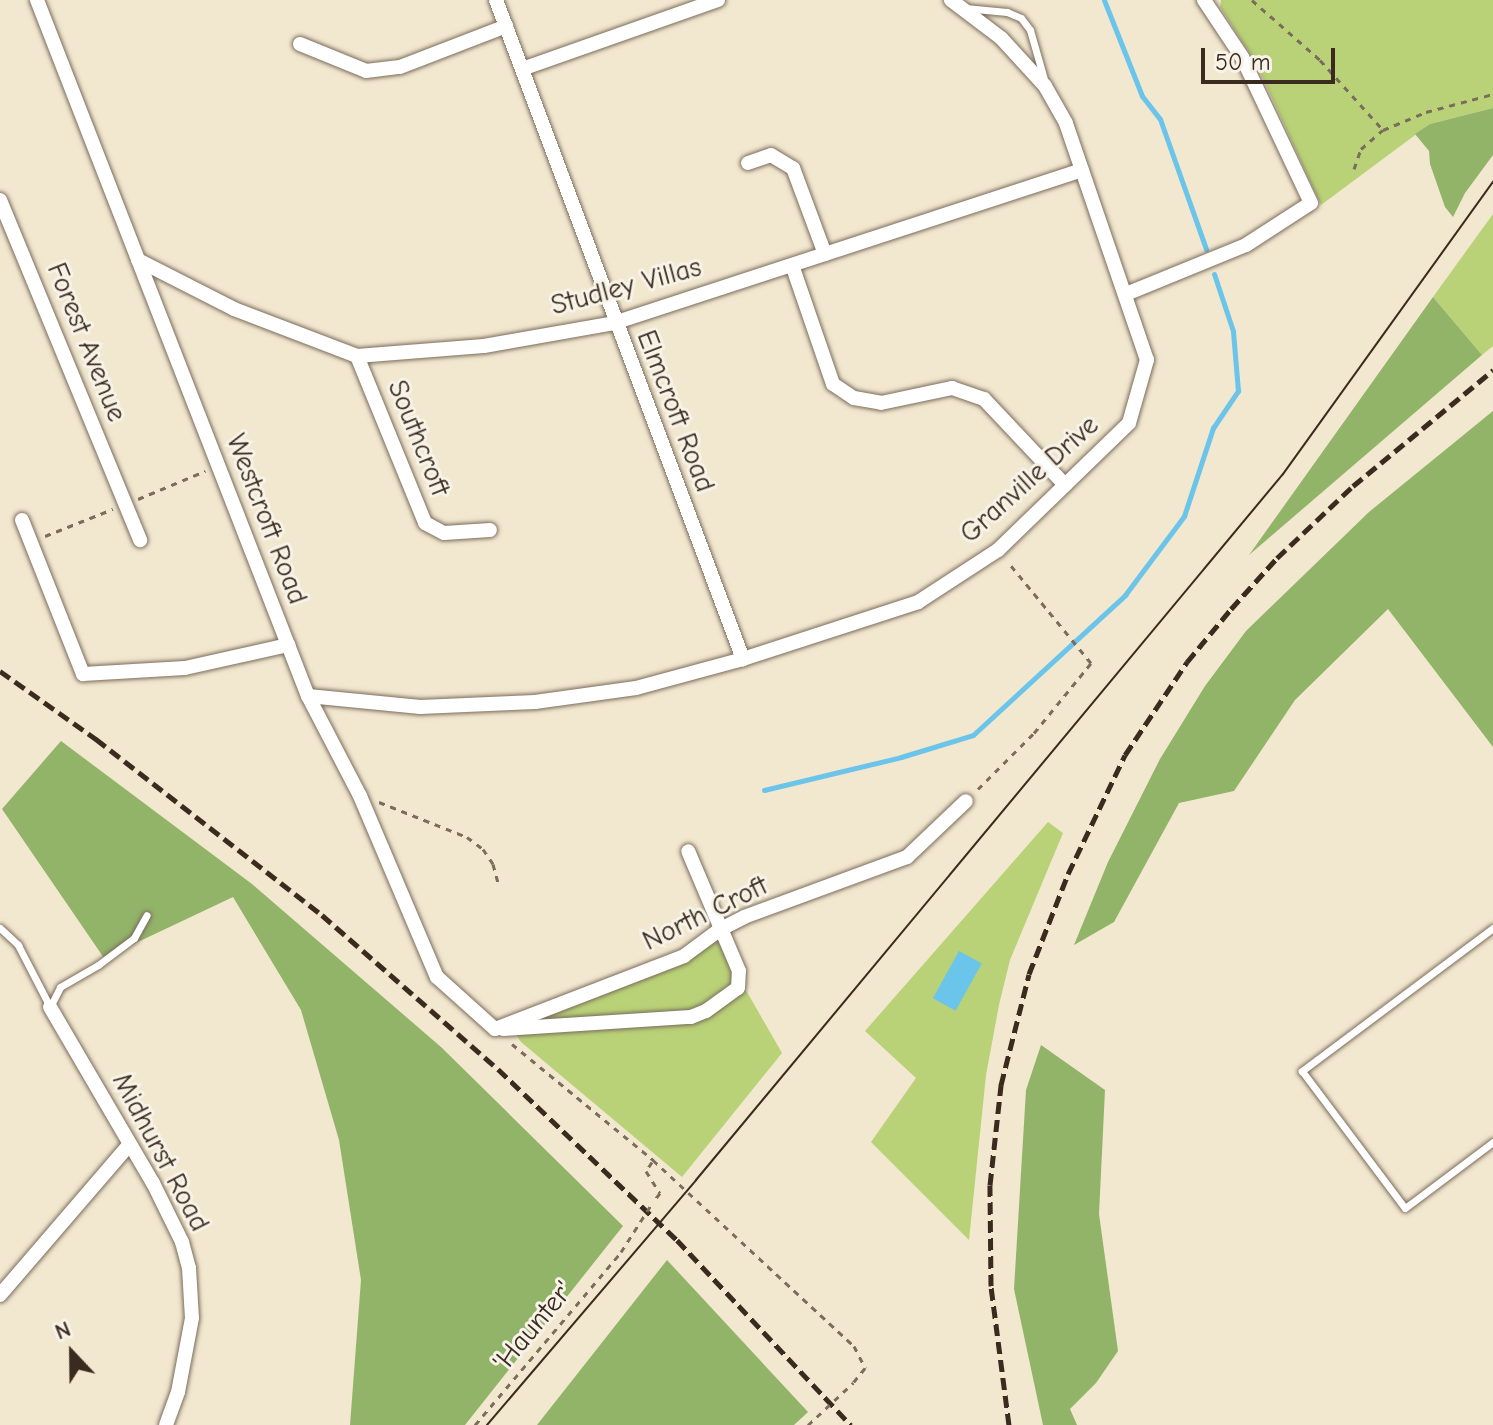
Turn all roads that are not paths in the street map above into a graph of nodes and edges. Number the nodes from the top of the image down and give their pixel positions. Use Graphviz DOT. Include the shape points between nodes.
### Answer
graph roads {
  1 [pos="37,0"];
  2 [pos="496,0"];
  3 [pos="718,0"];
  4 [pos="1205,1"];
  5 [pos="955,4"];
  6 [pos="506,26"];
  7 [pos="300,44"];
  8 [pos="522,69"];
  9 [pos="1045,86"];
  10 [pos="748,163"];
  11 [pos="1082,170"];
  12 [pos="0,200"];
  13 [pos="825,254"];
  14 [pos="138,260"];
  15 [pos="792,265"];
  16 [pos="1126,294"];
  17 [pos="614,323"];
  18 [pos="357,356"];
  19 [pos="1065,485"];
  20 [pos="22,520"];
  21 [pos="490,530"];
  22 [pos="140,540"];
  23 [pos="288,645"];
  24 [pos="743,659"];
  25 [pos="308,696"];
  26 [pos="966,801"];
  27 [pos="688,851"];
  28 [pos="147,915"];
  29 [pos="0,928"];
  30 [pos="1493,928"];
  31 [pos="719,930"];
  32 [pos="50,1007"];
  33 [pos="495,1029"];
  34 [pos="1493,1142"];
  35 [pos="130,1144"];
  36 [pos="0,1295"];
  37 [pos="166,1425"];
  1 -- 14 [label="street, Westcroft Road"];
  2 -- 6 [label="street, Elmcroft Road"];
  3 -- 8 [label="street"];
  4 -- 16 [label="street" via="1242,57 1311,203 1246,245"];
  5 -- 9 [label="street, Granville Drive" via="1001,38"];
  5 -- 9 [label="lane" via="1021,18 1030,30"];
  6 -- 7 [label="street" via="400,67 366,71"];
  6 -- 8 [label="street, Elmcroft Road"];
  8 -- 17 [label="street, Elmcroft Road"];
  9 -- 11 [label="street, Granville Drive" via="1066,123"];
  10 -- 13 [label="street" via="771,155 793,168"];
  11 -- 13 [label="street, Studley Villas"];
  11 -- 16 [label="street, Granville Drive"];
  12 -- 22 [label="street, Forest Avenue"];
  13 -- 15 [label="street, Studley Villas"];
  14 -- 18 [label="street, Studley Villas" via="234,309"];
  14 -- 23 [label="street, Westcroft Road"];
  15 -- 17 [label="street, Studley Villas"];
  15 -- 19 [label="street" via="833,384 854,398 881,403 952,388 984,399"];
  16 -- 19 [label="street, Granville Drive" via="1147,360 1129,423"];
  17 -- 18 [label="street, Studley Villas" via="484,346"];
  17 -- 24 [label="street, Elmcroft Road"];
  18 -- 21 [label="street, Southcroft" via="425,523 444,533"];
  19 -- 24 [label="street, Granville Drive" via="998,550 918,602"];
  20 -- 23 [label="street" via="83,674 185,668"];
  23 -- 25 [label="street, Westcroft Road"];
  24 -- 25 [label="street, Granville Drive" via="636,688 535,702 420,707"];
  25 -- 33 [label="street, Westcroft Road" via="360,796 437,977"];
  26 -- 31 [label="street, North Croft" via="907,857"];
  27 -- 31 [label="street"];
  28 -- 32 [label="lane" via="134,938 60,987"];
  29 -- 32 [label="lane" via="18,945"];
  30 -- 34 [label="lane" via="1302,1071 1405,1208"];
  31 -- 33 [label="street, North Croft" via="684,956"];
  31 -- 33 [label="street" via="741,983 699,1015"];
  32 -- 35 [label="street, Midhurst Road"];
  35 -- 36 [label="street"];
  35 -- 37 [label="street, Midhurst Road" via="172,1219 189,1268 192,1318"];
}
